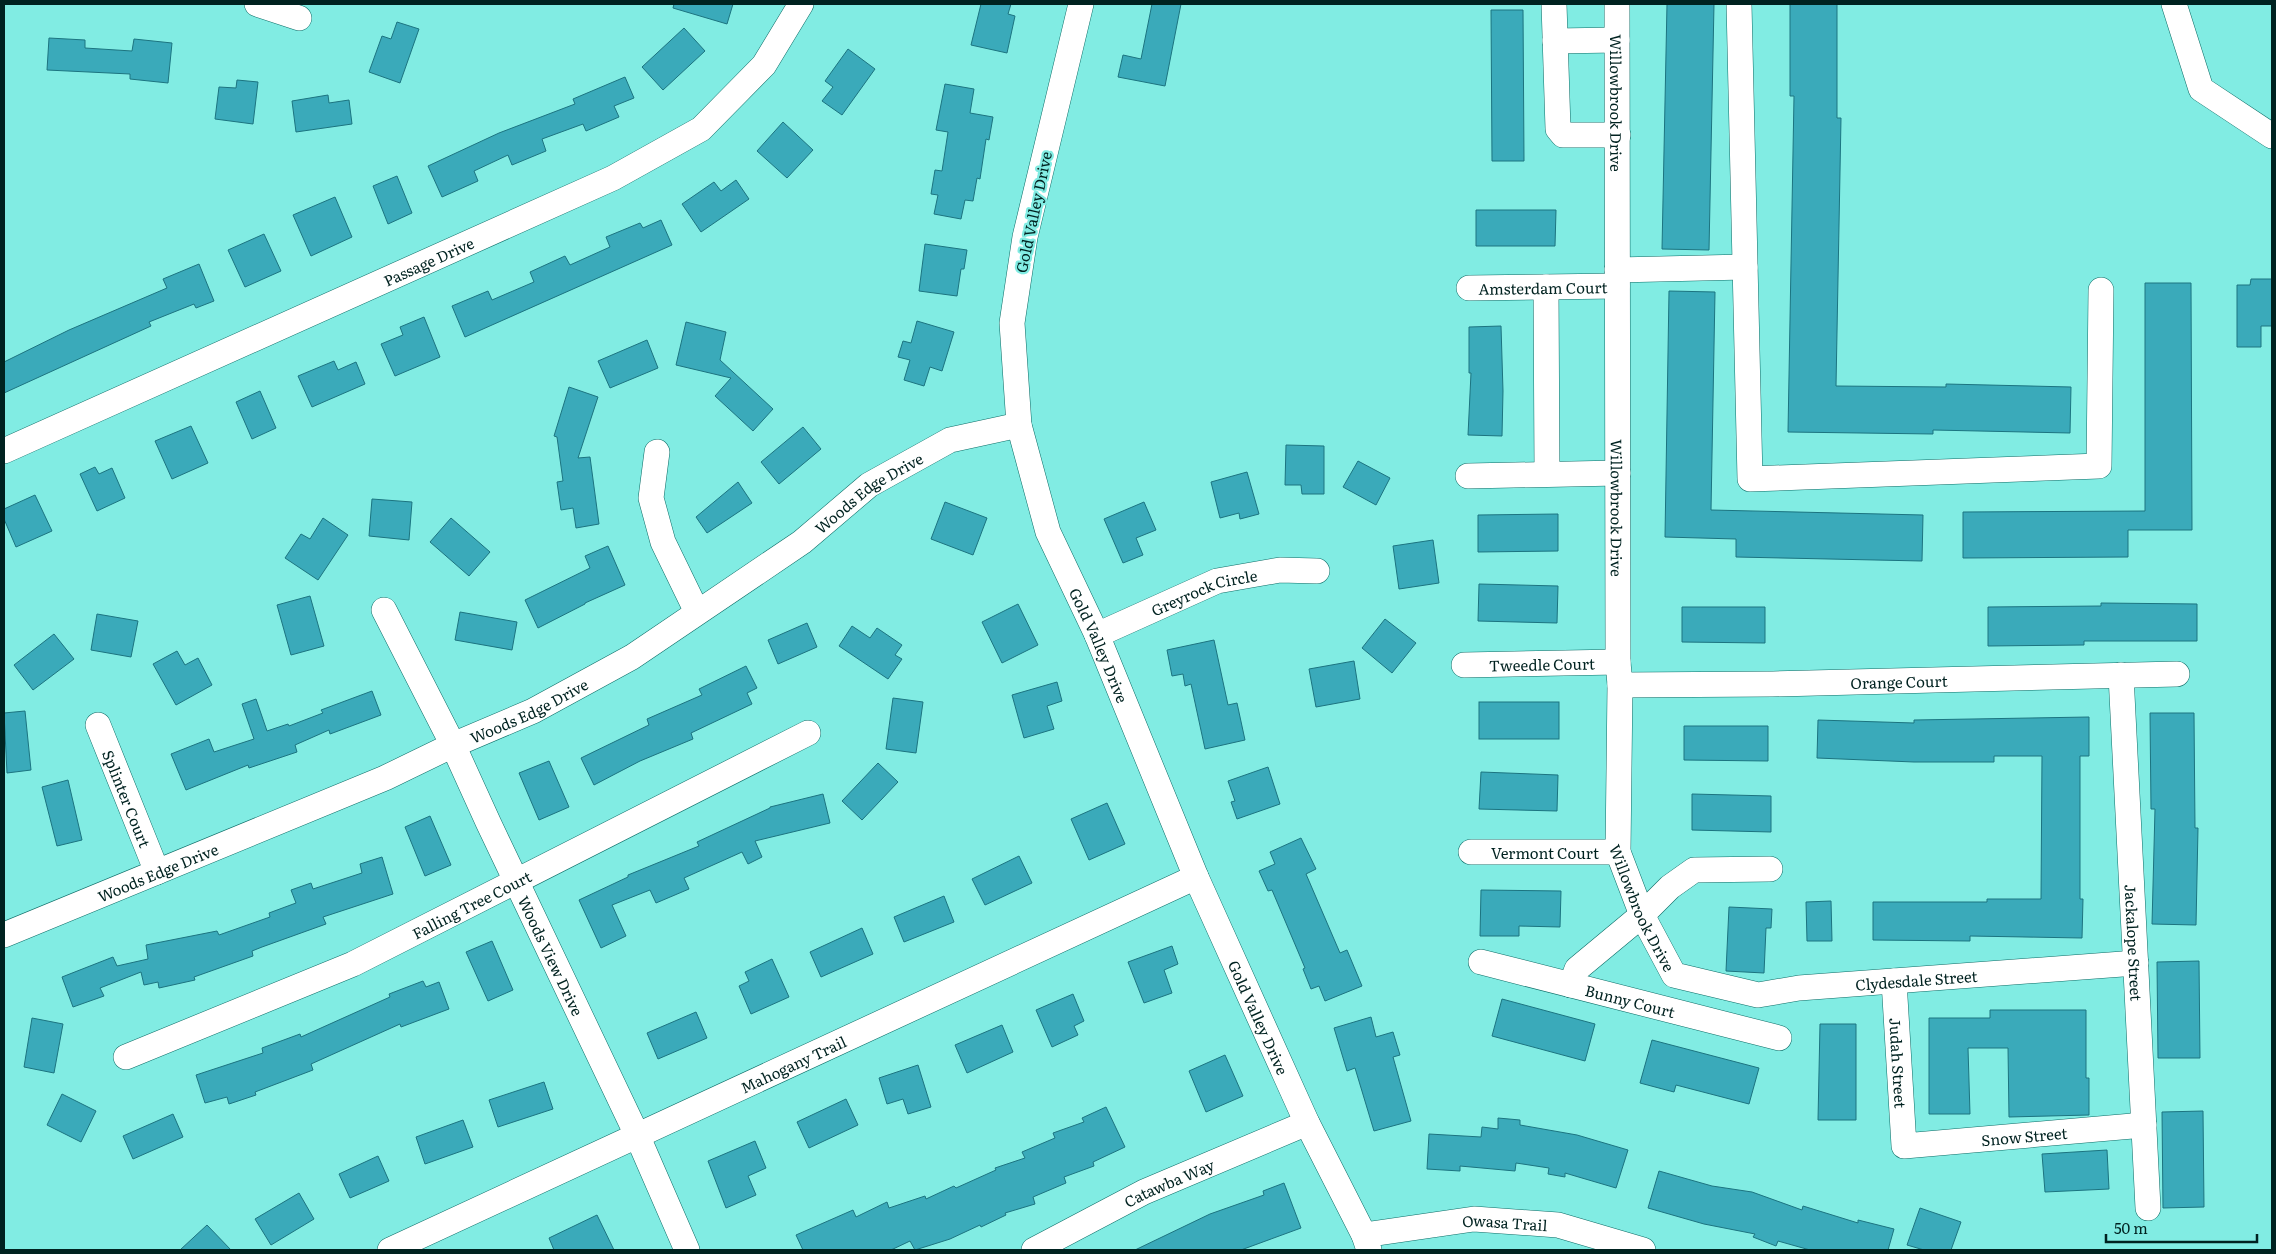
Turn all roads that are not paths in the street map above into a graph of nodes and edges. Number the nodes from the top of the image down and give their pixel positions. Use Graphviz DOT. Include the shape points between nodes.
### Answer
graph roads {
  1 [pos="257,4"];
  2 [pos="801,4"];
  3 [pos="1081,4"];
  4 [pos="1554,4"];
  5 [pos="1617,4"];
  6 [pos="1739,4"];
  7 [pos="2174,4"];
  8 [pos="299,18"];
  9 [pos="1617,40"];
  10 [pos="1555,41"];
  11 [pos="1618,135"];
  12 [pos="2272,136"];
  13 [pos="1745,267"];
  14 [pos="1617,278"];
  15 [pos="1546,287"];
  16 [pos="1469,288"];
  17 [pos="2101,290"];
  18 [pos="1019,425"];
  19 [pos="4,451"];
  20 [pos="657,452"];
  21 [pos="1618,473"];
  22 [pos="1547,474"];
  23 [pos="1468,476"];
  24 [pos="1316,571"];
  25 [pos="384,610"];
  26 [pos="697,612"];
  27 [pos="1097,636"];
  28 [pos="1464,666"];
  29 [pos="1619,673"];
  30 [pos="2177,674"];
  31 [pos="2121,675"];
  32 [pos="98,725"];
  33 [pos="808,733"];
  34 [pos="453,745"];
  35 [pos="1472,852"];
  36 [pos="1618,852"];
  37 [pos="1770,869"];
  38 [pos="157,872"];
  39 [pos="1196,876"];
  40 [pos="516,880"];
  41 [pos="1642,915"];
  42 [pos="4,935"];
  43 [pos="1481,962"];
  44 [pos="2136,963"];
  45 [pos="1698,981"];
  46 [pos="1894,981"];
  47 [pos="1572,985"];
  48 [pos="1779,1038"];
  49 [pos="126,1057"];
  50 [pos="1307,1123"];
  51 [pos="2144,1125"];
  52 [pos="637,1135"];
  53 [pos="1904,1146"];
  54 [pos="2148,1208"];
  55 [pos="1367,1242"];
  56 [pos="390,1250"];
  57 [pos="687,1250"];
  58 [pos="1034,1250"];
  59 [pos="1643,1250"];
  1 -- 8 [label="street"];
  2 -- 19 [label="street, Passage Drive" via="764,66 701,129 612,178"];
  3 -- 18 [label="street, Gold Valley Drive" via="1025,237 1012,323"];
  4 -- 10 [label="street"];
  5 -- 9 [label="street, Willowbrook Drive"];
  6 -- 13 [label="street"];
  7 -- 12 [label="street" via="2201,89"];
  9 -- 10 [label="street"];
  9 -- 11 [label="street, Willowbrook Drive"];
  10 -- 11 [label="street" via="1558,129 1563,135"];
  11 -- 14 [label="street, Willowbrook Drive"];
  13 -- 14 [label="street, Amsterdam Court"];
  13 -- 17 [label="street" via="1750,479 2099,466"];
  14 -- 15 [label="street, Amsterdam Court"];
  14 -- 21 [label="street, Willowbrook Drive"];
  15 -- 16 [label="street, Amsterdam Court"];
  15 -- 22 [label="street"];
  18 -- 26 [label="street, Woods Edge Drive" via="950,440 868,485 802,542"];
  18 -- 27 [label="street, Gold Valley Drive" via="1048,532"];
  20 -- 26 [label="street" via="651,498 663,542"];
  21 -- 22 [label="street"];
  21 -- 29 [label="street, Willowbrook Drive"];
  22 -- 23 [label="street"];
  24 -- 27 [label="street, Greyrock Circle" via="1280,570 1217,581"];
  25 -- 34 [label="street, Woods View Drive"];
  26 -- 34 [label="street, Woods Edge Drive" via="632,657 533,711"];
  27 -- 39 [label="street, Gold Valley Drive"];
  28 -- 29 [label="street, Tweedle Court"];
  29 -- 31 [label="street, Orange Court" via="1773,684"];
  29 -- 36 [label="street, Willowbrook Drive"];
  30 -- 31 [label="street, Orange Court"];
  31 -- 44 [label="street, Jackalope Street"];
  32 -- 38 [label="street, Splinter Court"];
  33 -- 40 [label="street, Falling Tree Court"];
  34 -- 38 [label="street, Woods Edge Drive" via="385,778"];
  34 -- 40 [label="street, Woods View Drive"];
  35 -- 36 [label="street, Vermont Court"];
  36 -- 41 [label="street, Willowbrook Drive"];
  37 -- 41 [label="street" via="1694,870 1670,887"];
  38 -- 42 [label="street, Woods Edge Drive"];
  39 -- 50 [label="street, Gold Valley Drive"];
  39 -- 52 [label="street, Mahogany Trail"];
  40 -- 49 [label="street, Falling Tree Court" via="353,964"];
  40 -- 52 [label="street, Woods View Drive"];
  41 -- 45 [label="street, Willowbrook Drive" via="1674,975"];
  41 -- 47 [label="street" via="1577,969"];
  43 -- 47 [label="street, Bunny Court"];
  44 -- 46 [label="street, Clydesdale Street"];
  44 -- 51 [label="street, Jackalope Street"];
  45 -- 46 [label="street, Clydesdale Street" via="1758,995 1799,988"];
  46 -- 53 [label="street, Judah Street"];
  47 -- 48 [label="street, Bunny Court"];
  50 -- 55 [label="street, Gold Valley Drive"];
  50 -- 58 [label="street, Catawba Way" via="1144,1192"];
  51 -- 53 [label="street, Snow Street"];
  51 -- 54 [label="street, Jackalope Street"];
  52 -- 56 [label="street, Mahogany Trail"];
  52 -- 57 [label="street, Woods View Drive"];
  55 -- 59 [label="street, Owasa Trail" via="1474,1220 1558,1225"];
}
